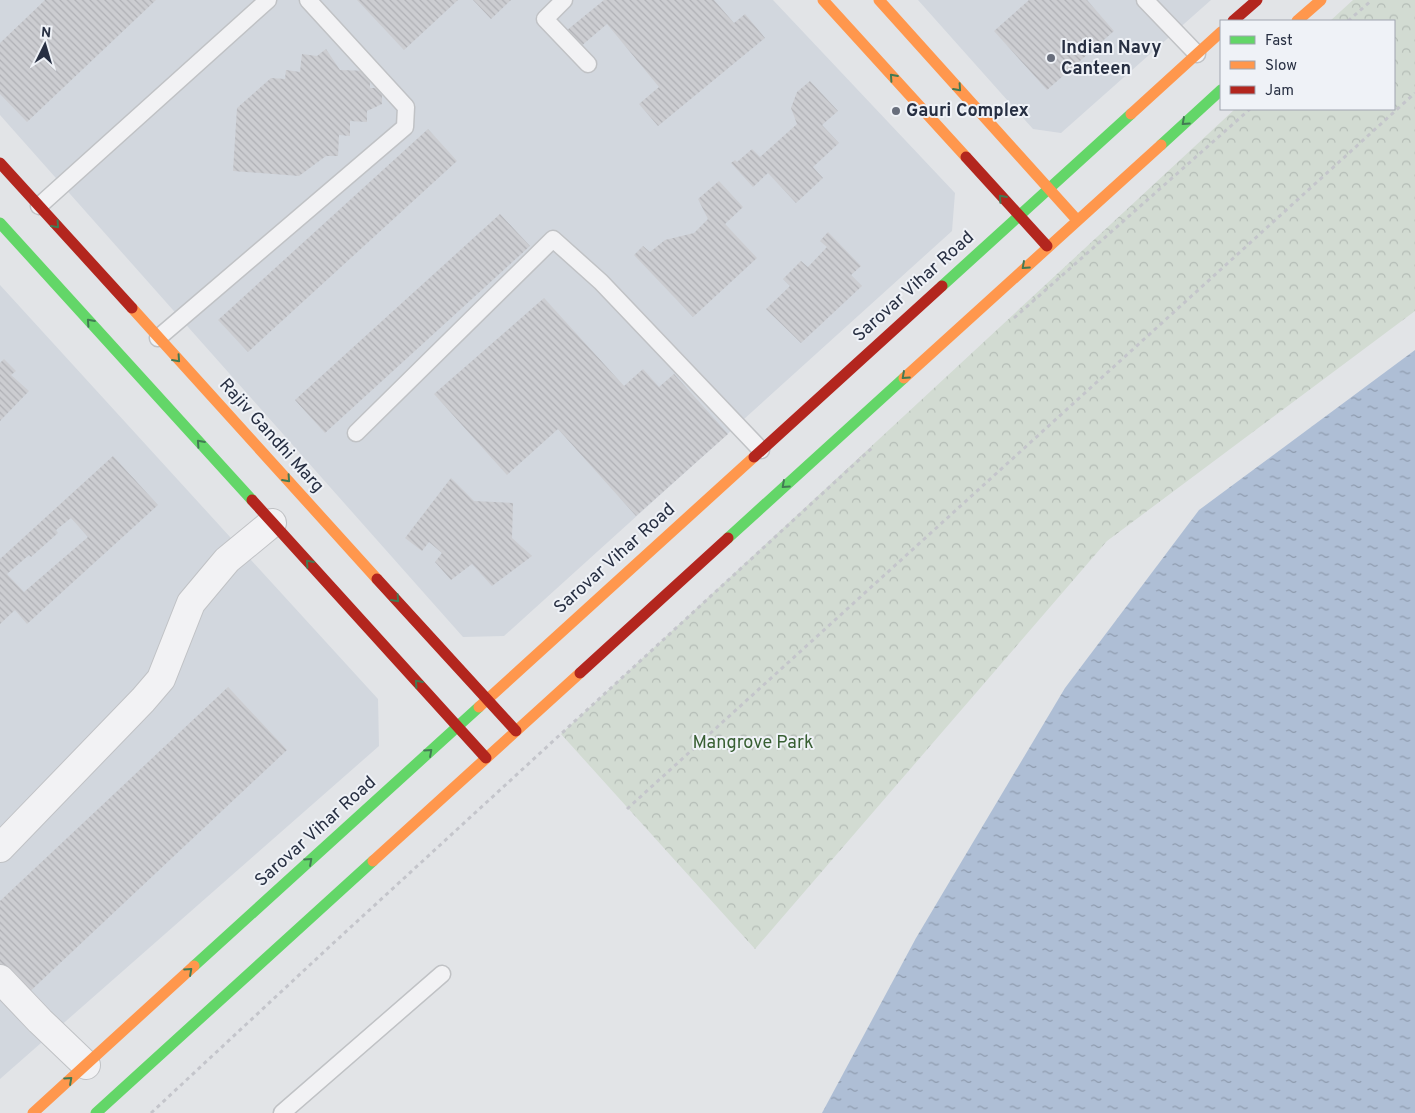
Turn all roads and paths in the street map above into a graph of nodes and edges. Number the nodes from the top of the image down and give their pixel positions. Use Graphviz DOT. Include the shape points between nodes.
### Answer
graph roads {
  1 [pos="268,0"];
  2 [pos="308,0"];
  3 [pos="564,0"];
  4 [pos="823,0"];
  5 [pos="879,0"];
  6 [pos="1145,0"];
  7 [pos="1257,0"];
  8 [pos="1321,0"];
  9 [pos="1372,0"];
  10 [pos="1235,20"];
  11 [pos="1298,20"];
  12 [pos="1349,20"];
  13 [pos="1220,33"];
  14 [pos="1197,54"];
  15 [pos="588,64"];
  16 [pos="1220,91"];
  17 [pos="1415,93"];
  18 [pos="1249,110"];
  19 [pos="0,163"];
  20 [pos="1048,188"];
  21 [pos="39,206"];
  22 [pos="1019,215"];
  23 [pos="1077,220"];
  24 [pos="0,223"];
  25 [pos="1047,246"];
  26 [pos="1010,322"];
  27 [pos="158,338"];
  28 [pos="356,434"];
  29 [pos="879,441"];
  30 [pos="761,450"];
  31 [pos="272,523"];
  32 [pos="487,700"];
  33 [pos="457,726"];
  34 [pos="516,731"];
  35 [pos="486,758"];
  36 [pos="627,809"];
  37 [pos="0,848"];
  38 [pos="442,974"];
  39 [pos="0,978"];
  40 [pos="86,1065"];
  41 [pos="33,1113"];
  42 [pos="96,1113"];
  43 [pos="151,1113"];
  44 [pos="282,1113"];
  1 -- 21 [label="lane"];
  2 -- 27 [label="lane" via="406,107 405,127"];
  3 -- 15 [label="lane" via="545,19"];
  22 -- 4 [label="street, one-way"];
  5 -- 20 [label="street, one-way"];
  6 -- 14 [label="lane"];
  7 -- 10 [label="street"];
  8 -- 11 [label="street"];
  9 -- 12 [label="path"];
  13 -- 14 [label="street, Sarovar Vihar Road"];
  14 -- 20 [label="street, Sarovar Vihar Road"];
  16 -- 23 [label="street, one-way"];
  17 -- 36 [label="path"];
  18 -- 26 [label="path"];
  19 -- 21 [label="street, Rajiv Gandhi Marg"];
  20 -- 22 [label="street, Sarovar Vihar Road"];
  20 -- 23 [label="street"];
  21 -- 27 [label="street, Rajiv Gandhi Marg, one-way"];
  22 -- 25 [label="street"];
  22 -- 30 [label="street, Sarovar Vihar Road"];
  23 -- 25 [label="street"];
  31 -- 24 [label="street, one-way"];
  25 -- 34 [label="street, one-way"];
  27 -- 32 [label="street, Rajiv Gandhi Marg, one-way"];
  28 -- 30 [label="lane" via="554,238 601,282"];
  29 -- 43 [label="path"];
  30 -- 32 [label="street, Sarovar Vihar Road"];
  33 -- 31 [label="street, one-way"];
  31 -- 37 [label="street" via="227,560 191,603 162,679"];
  32 -- 33 [label="street, Sarovar Vihar Road"];
  32 -- 34 [label="street, Rajiv Gandhi Marg"];
  33 -- 35 [label="street"];
  40 -- 33 [label="street, Sarovar Vihar Road, one-way"];
  34 -- 35 [label="street"];
  35 -- 42 [label="street"];
  38 -- 44 [label="lane"];
  39 -- 40 [label="street"];
  41 -- 40 [label="street, Sarovar Vihar Road, one-way"];
}
